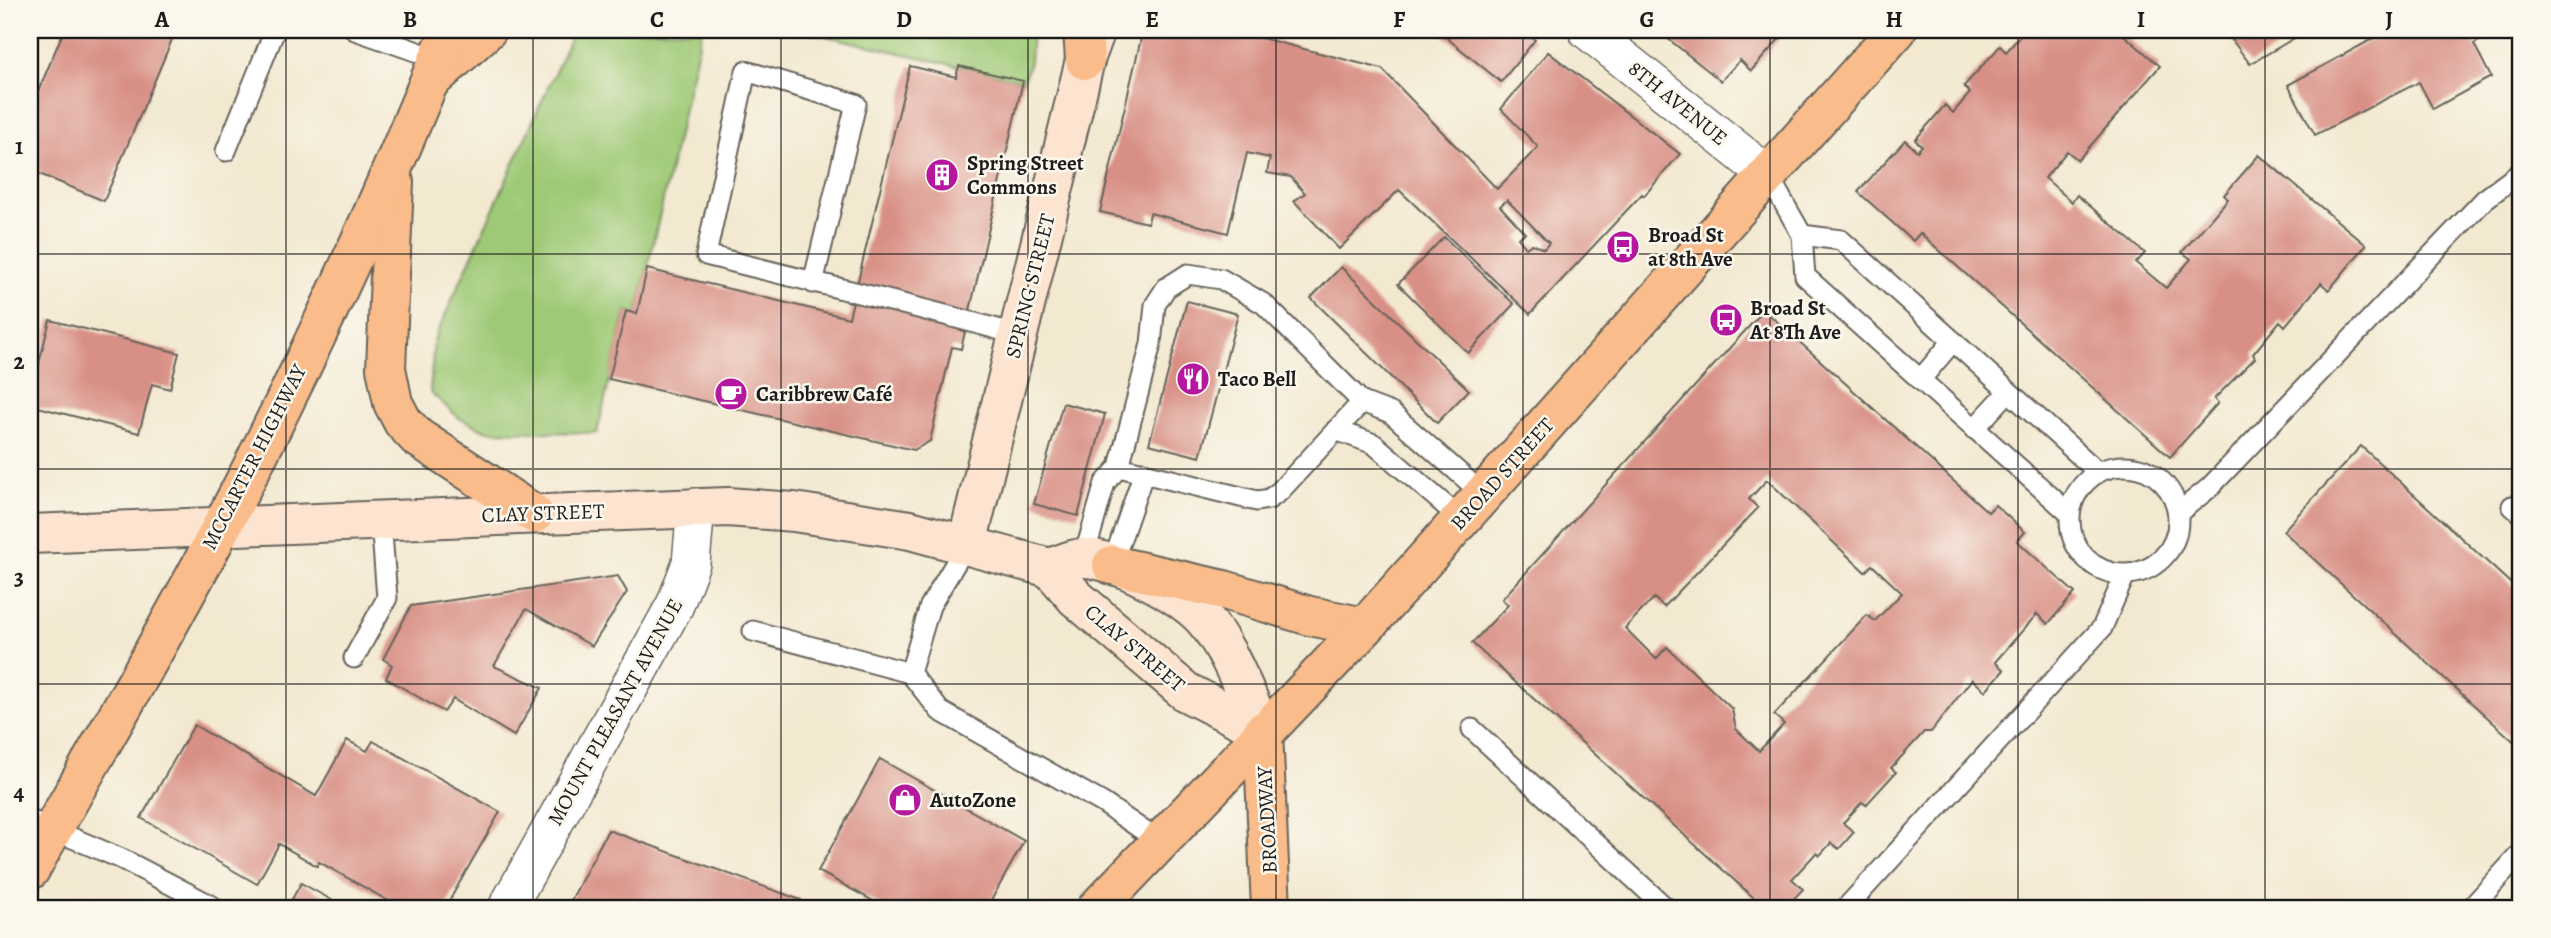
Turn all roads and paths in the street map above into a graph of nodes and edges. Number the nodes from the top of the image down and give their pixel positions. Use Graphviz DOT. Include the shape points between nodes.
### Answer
graph roads {
  1 [pos="275,30"];
  2 [pos="355,30"];
  3 [pos="487,30"];
  4 [pos="1587,30"];
  5 [pos="1898,30"];
  6 [pos="1088,40"];
  7 [pos="439,57"];
  8 [pos="226,151"];
  9 [pos="396,159"];
  10 [pos="2521,172"];
  11 [pos="1768,175"];
  12 [pos="1802,235"];
  13 [pos="813,283"];
  14 [pos="1018,335"];
  15 [pos="1953,341"];
  16 [pos="1920,380"];
  17 [pos="2008,392"];
  18 [pos="1362,402"];
  19 [pos="1974,429"];
  20 [pos="1336,430"];
  21 [pos="1119,467"];
  22 [pos="1144,472"];
  23 [pos="2098,472"];
  24 [pos="1472,506"];
  25 [pos="696,507"];
  26 [pos="2069,513"];
  27 [pos="2178,513"];
  28 [pos="534,514"];
  29 [pos="381,520"];
  30 [pos="222,526"];
  31 [pos="30,534"];
  32 [pos="967,544"];
  33 [pos="1082,564"];
  34 [pos="2125,575"];
  35 [pos="1365,627"];
  36 [pos="753,631"];
  37 [pos="354,657"];
  38 [pos="910,673"];
  39 [pos="1472,729"];
  40 [pos="1263,731"];
  41 [pos="41,825"];
  42 [pos="1160,842"];
  43 [pos="2521,853"];
  44 [pos="30,870"];
  45 [pos="212,906"];
  46 [pos="507,908"];
  47 [pos="1097,908"];
  48 [pos="1271,908"];
  49 [pos="1666,908"];
  50 [pos="1846,908"];
  51 [pos="2471,908"];
  1 -- 8 [label="lane"];
  2 -- 7 [label="lane"];
  3 -- 7 [label="main road"];
  4 -- 11 [label="street, 8TH AVENUE"];
  5 -- 11 [label="main road, BROAD STREET"];
  6 -- 14 [label="main road, SPRING STREET"];
  7 -- 9 [label="main road, MCCARTER HIGHWAY"];
  9 -- 28 [label="main road" via="386,368 393,403 417,437"];
  9 -- 30 [label="main road, MCCARTER HIGHWAY"];
  10 -- 27 [label="lane" via="2485,199 2210,488"];
  11 -- 12 [label="lane"];
  11 -- 24 [label="main road, BROAD STREET"];
  12 -- 15 [label="lane" via="1841,240"];
  12 -- 16 [label="lane" via="1805,276"];
  13 -- 13 [label="lane" via="706,255 746,71 856,104"];
  13 -- 14 [label="lane"];
  14 -- 32 [label="main road, SPRING STREET"];
  15 -- 16 [label="lane"];
  15 -- 17 [label="lane"];
  16 -- 19 [label="lane"];
  17 -- 19 [label="lane"];
  17 -- 23 [label="lane"];
  18 -- 20 [label="lane"];
  18 -- 21 [label="lane" via="1264,303 1221,279 1188,274 1166,288 1155,305 1151,344"];
  18 -- 24 [label="lane" via="1391,414"];
  19 -- 26 [label="lane"];
  20 -- 22 [label="lane" via="1269,499 1257,501"];
  20 -- 24 [label="lane" via="1374,444"];
  21 -- 22 [label="lane"];
  21 -- 33 [label="lane" via="1105,483"];
  22 -- 33 [label="lane"];
  23 -- 26 [label="lane" via="2084,482"];
  23 -- 27 [label="lane" via="2114,466 2148,471 2173,496"];
  24 -- 35 [label="main road, BROAD STREET"];
  25 -- 28 [label="main road, CLAY STREET"];
  25 -- 32 [label="main road, CLAY STREET" via="793,512"];
  25 -- 46 [label="street, MOUNT PLEASANT AVENUE" via="691,563 675,605"];
  26 -- 34 [label="lane" via="2077,550 2107,572"];
  27 -- 34 [label="lane" via="2178,530 2159,562"];
  28 -- 29 [label="main road, CLAY STREET"];
  29 -- 30 [label="main road, CLAY STREET"];
  29 -- 37 [label="lane" via="387,598"];
  30 -- 31 [label="main road, CLAY STREET"];
  30 -- 41 [label="main road, MCCARTER HIGHWAY"];
  32 -- 33 [label="main road, CLAY STREET"];
  32 -- 38 [label="lane" via="930,606"];
  33 -- 35 [label="main road" via="1224,590"];
  33 -- 40 [label="main road, CLAY STREET" via="1168,592 1203,619"];
  33 -- 40 [label="main road, CLAY STREET" via="1076,598 1186,692"];
  34 -- 50 [label="lane" via="2102,628"];
  35 -- 40 [label="main road, BROAD STREET"];
  36 -- 38 [label="lane"];
  38 -- 42 [label="lane" via="940,711 1103,803"];
  39 -- 49 [label="lane"];
  40 -- 42 [label="main road, BROAD STREET"];
  40 -- 48 [label="main road, BROADWAY"];
  41 -- 44 [label="main road, MCCARTER HIGHWAY"];
  41 -- 45 [label="lane" via="122,859"];
  42 -- 47 [label="main road, BROAD STREET"];
  43 -- 51 [label="lane"];
}
